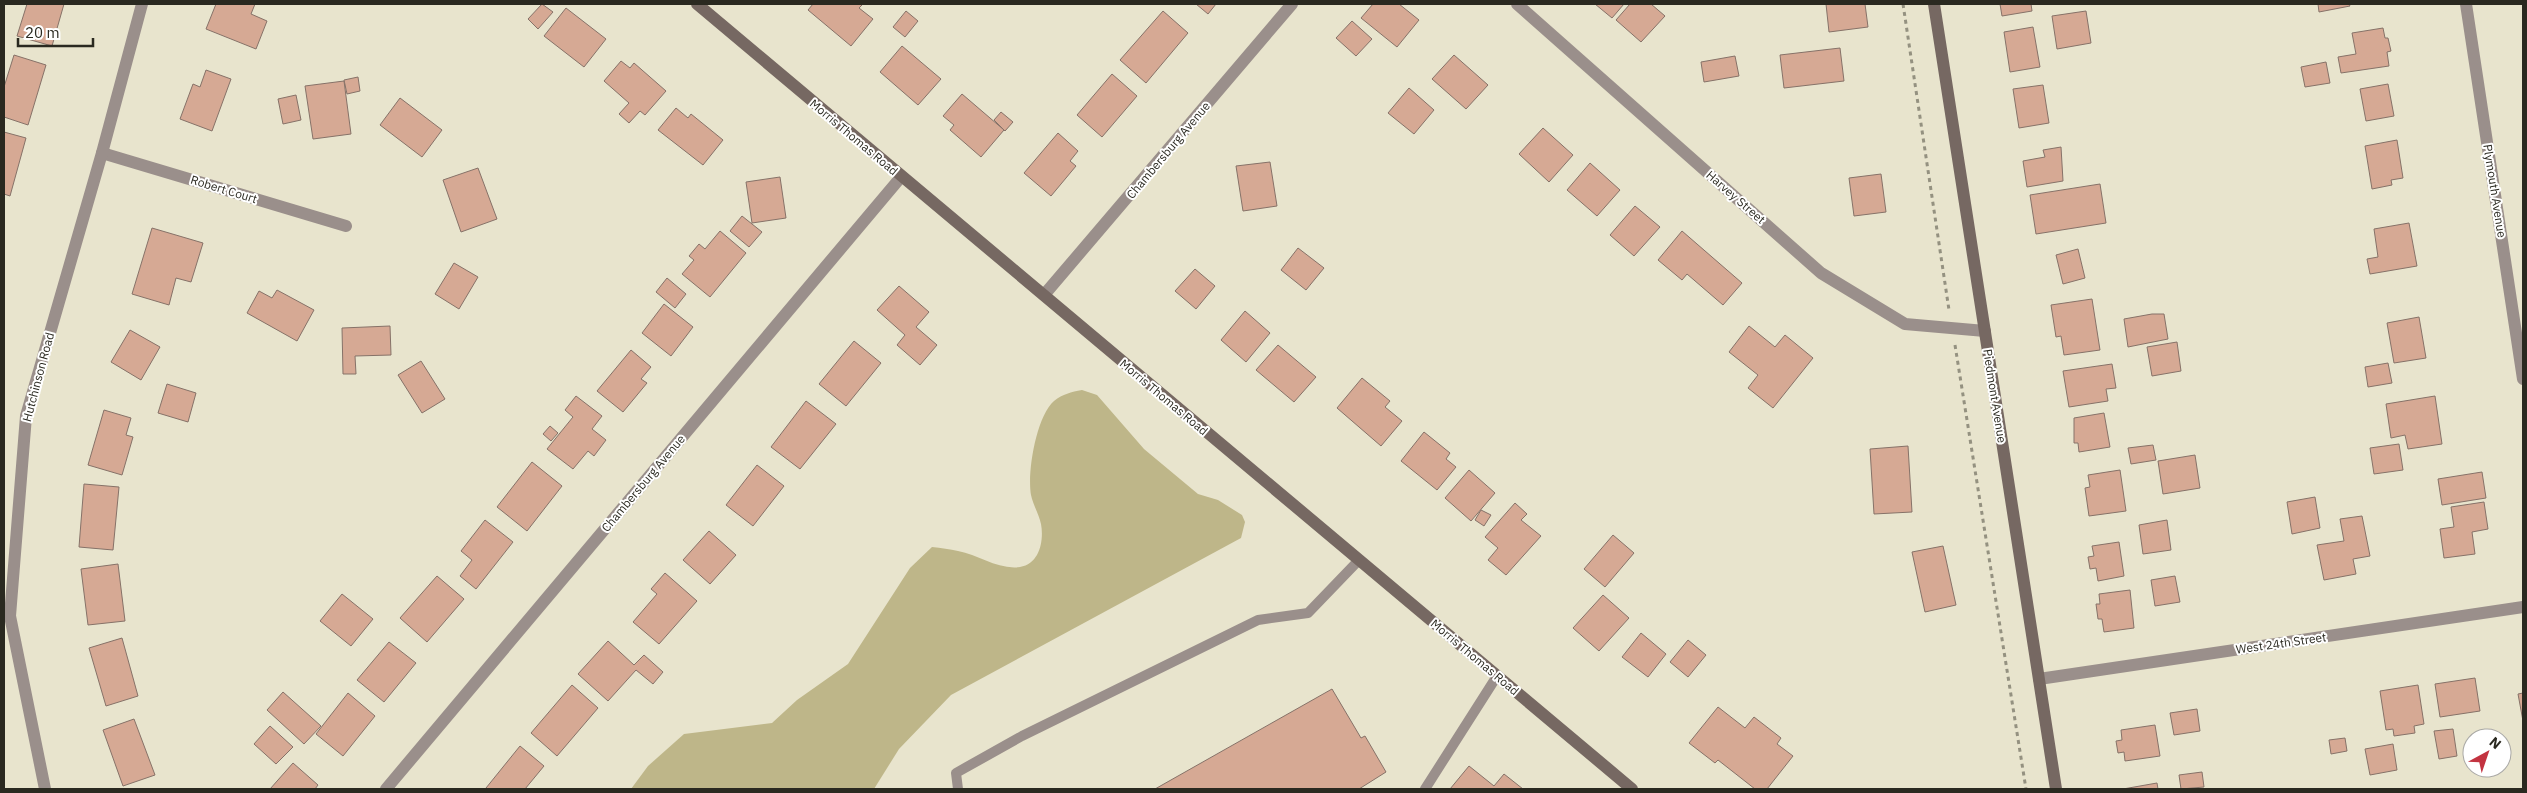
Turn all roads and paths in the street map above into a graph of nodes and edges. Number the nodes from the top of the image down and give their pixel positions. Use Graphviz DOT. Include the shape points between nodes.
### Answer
graph roads {
  1 [pos="142,4"];
  2 [pos="697,4"];
  3 [pos="1292,4"];
  4 [pos="1517,4"];
  5 [pos="1903,4"];
  6 [pos="1934,4"];
  7 [pos="2466,4"];
  8 [pos="102,153"];
  9 [pos="901,177"];
  10 [pos="346,226"];
  11 [pos="1044,295"];
  12 [pos="1952,328"];
  13 [pos="1985,331"];
  14 [pos="2523,379"];
  15 [pos="1359,560"];
  16 [pos="2523,607"];
  17 [pos="1497,676"];
  18 [pos="2040,679"];
  19 [pos="45,789"];
  20 [pos="386,789"];
  21 [pos="958,789"];
  22 [pos="1425,789"];
  23 [pos="1632,789"];
  24 [pos="2026,789"];
  25 [pos="2056,789"];
  1 -- 8 [label="street, Hutchinson Road"];
  2 -- 9 [label="main road, Morris Thomas Road"];
  3 -- 11 [label="street, Chambersburg Avenue"];
  4 -- 12 [label="street, Harvey Street" via="1821,273 1905,324"];
  5 -- 12 [label="path"];
  6 -- 13 [label="main road, Piedmont Avenue"];
  7 -- 14 [label="street, Plymouth Avenue"];
  8 -- 10 [label="street, Robert Court"];
  8 -- 19 [label="street, Hutchinson Road" via="26,416 10,616"];
  9 -- 11 [label="main road, Morris Thomas Road"];
  9 -- 20 [label="street, Chambersburg Avenue"];
  11 -- 15 [label="main road, Morris Thomas Road"];
  12 -- 13 [label="street, Harvey Street"];
  12 -- 24 [label="path"];
  13 -- 18 [label="main road, Piedmont Avenue"];
  15 -- 17 [label="main road, Morris Thomas Road"];
  15 -- 21 [label="lane" via="1308,613 1258,620 1039,727 956,773"];
  16 -- 18 [label="street, West 24th Street"];
  17 -- 22 [label="lane"];
  17 -- 23 [label="main road, Morris Thomas Road"];
  18 -- 25 [label="main road, Piedmont Avenue"];
}
